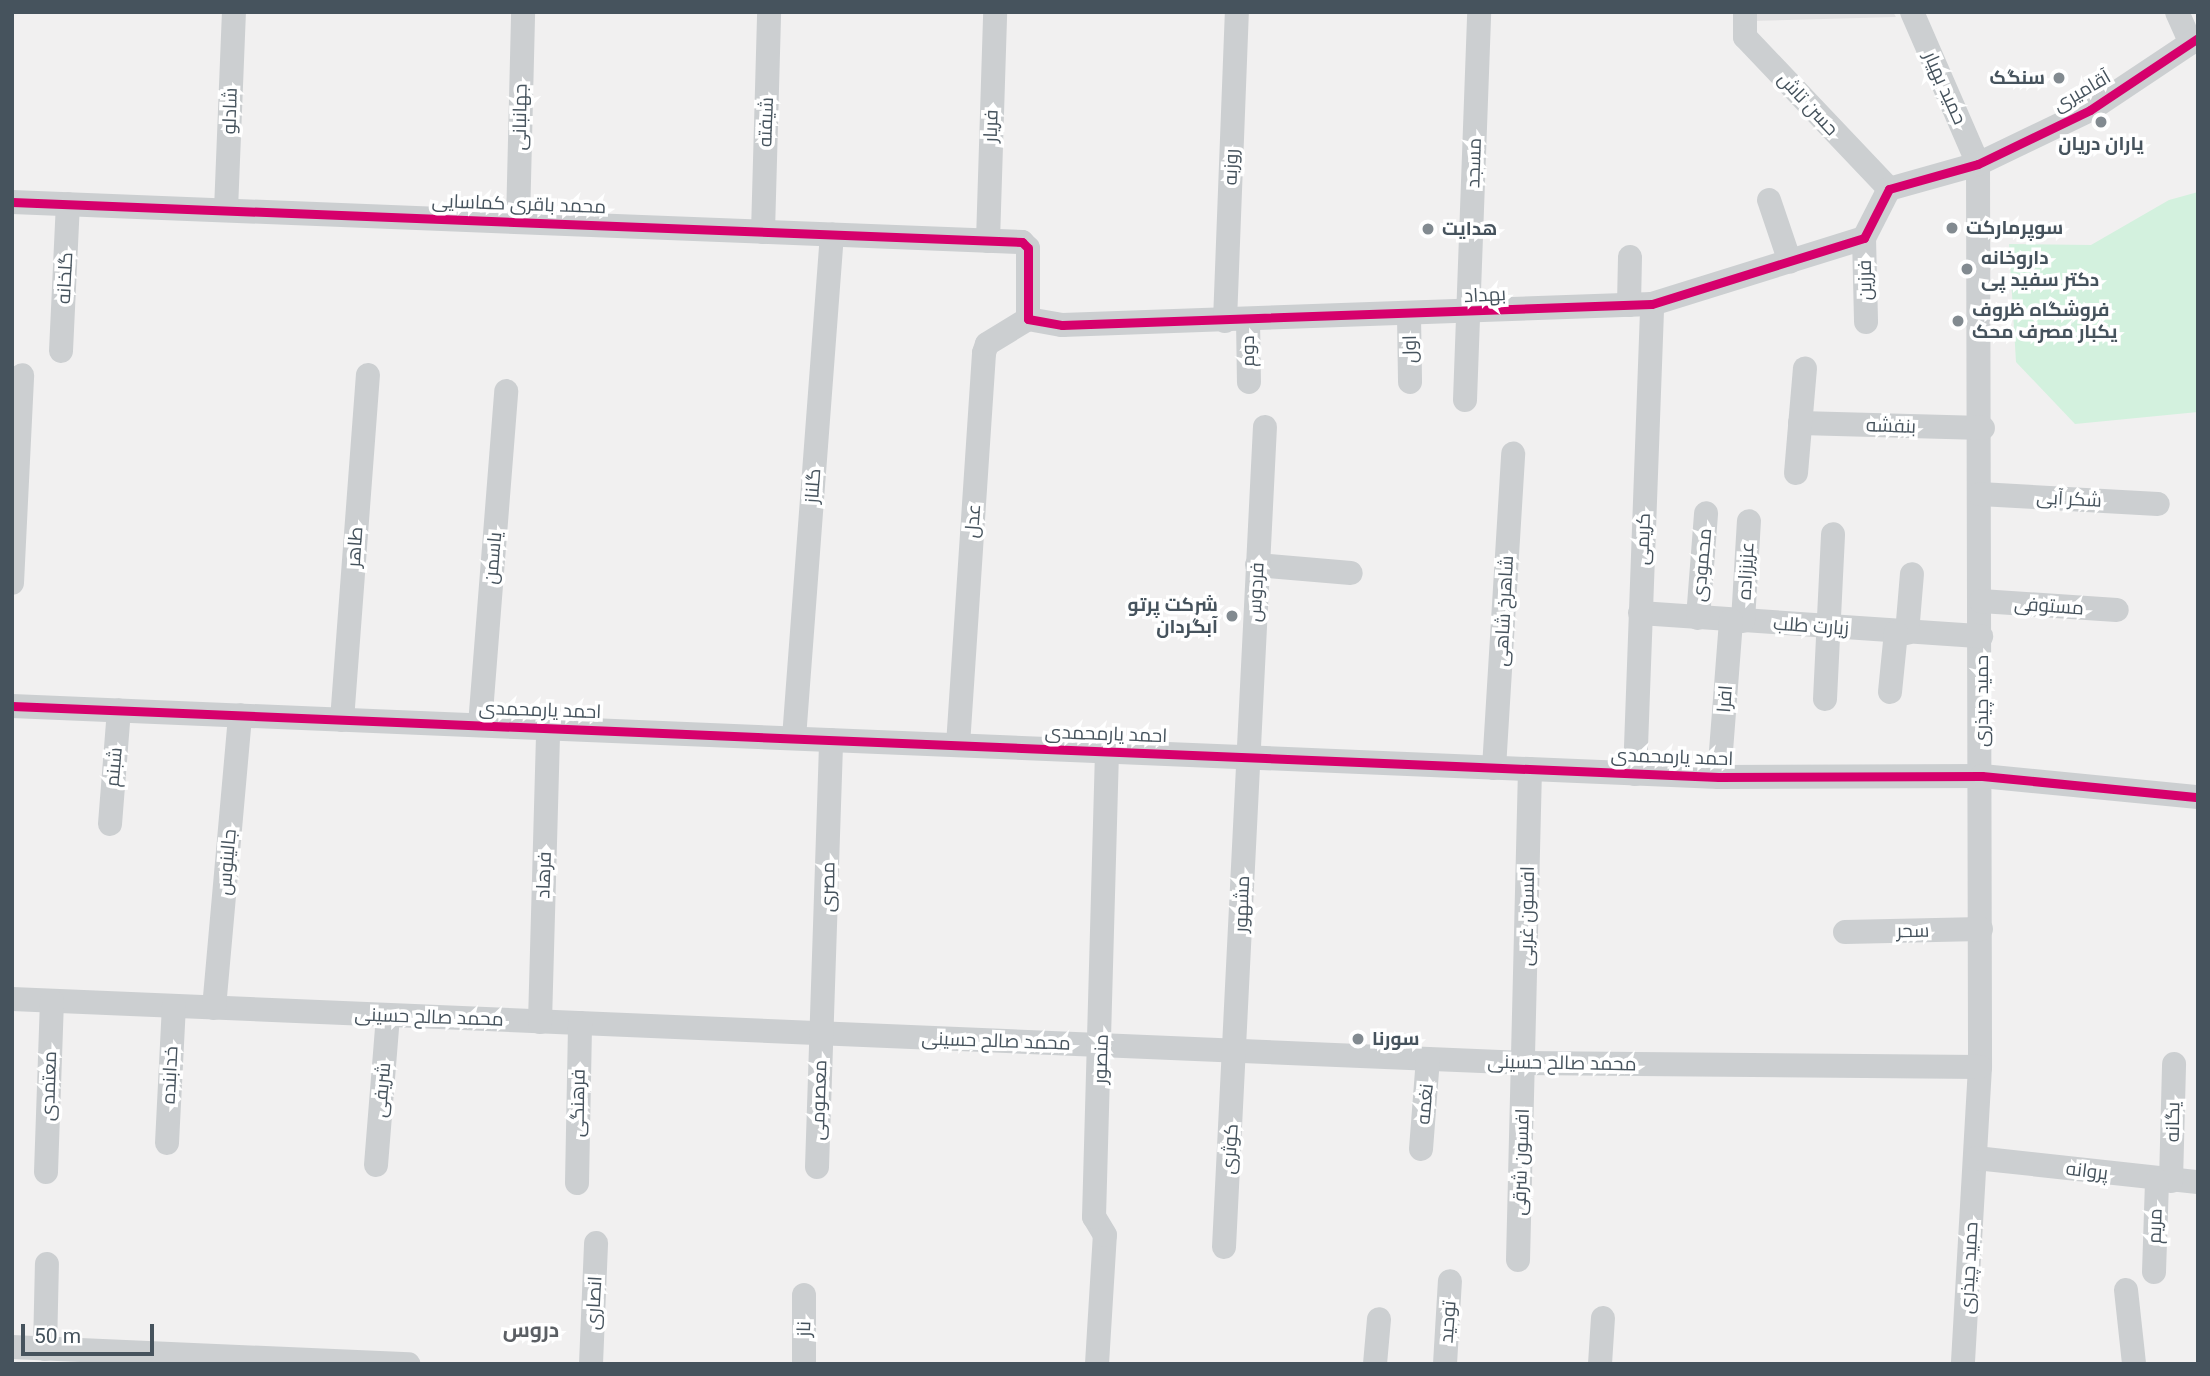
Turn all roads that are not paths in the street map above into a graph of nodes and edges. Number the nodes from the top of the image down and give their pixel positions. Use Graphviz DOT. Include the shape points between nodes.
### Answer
graph roads {
  1 [pos="234,12"];
  2 [pos="523,12"];
  3 [pos="769,12"];
  4 [pos="995,12"];
  5 [pos="1237,12"];
  6 [pos="1479,12"];
  7 [pos="1745,12"];
  8 [pos="1912,12"];
  9 [pos="2177,12"];
  10 [pos="2194,40"];
  11 [pos="1978,164"];
  12 [pos="1889,189"];
  13 [pos="1769,200"];
  14 [pos="12,202"];
  15 [pos="68,204"];
  16 [pos="226,210"];
  17 [pos="518,222"];
  18 [pos="762,232"];
  19 [pos="832,234"];
  20 [pos="1864,239"];
  21 [pos="988,241"];
  22 [pos="1630,257"];
  23 [pos="1790,262"];
  24 [pos="1640,305"];
  25 [pos="1467,314"];
  26 [pos="1409,316"];
  27 [pos="1028,319"];
  28 [pos="1237,320"];
  29 [pos="1866,322"];
  30 [pos="61,351"];
  31 [pos="1805,368"];
  32 [pos="22,375"];
  33 [pos="368,376"];
  34 [pos="1249,382"];
  35 [pos="1410,383"];
  36 [pos="506,391"];
  37 [pos="1465,400"];
  38 [pos="1800,423"];
  39 [pos="1265,427"];
  40 [pos="1983,428"];
  41 [pos="1513,454"];
  42 [pos="1796,473"];
  43 [pos="1980,494"];
  44 [pos="2158,504"];
  45 [pos="1706,513"];
  46 [pos="1749,521"];
  47 [pos="1833,534"];
  48 [pos="1257,565"];
  49 [pos="1351,573"];
  50 [pos="1912,574"];
  51 [pos="12,583"];
  52 [pos="1981,601"];
  53 [pos="2117,610"];
  54 [pos="1640,614"];
  55 [pos="1698,618"];
  56 [pos="1737,621"];
  57 [pos="1830,627"];
  58 [pos="1902,633"];
  59 [pos="1981,636"];
  60 [pos="1890,692"];
  61 [pos="1825,699"];
  62 [pos="12,706"];
  63 [pos="119,710"];
  64 [pos="240,715"];
  65 [pos="342,720"];
  66 [pos="480,725"];
  67 [pos="548,728"];
  68 [pos="794,738"];
  69 [pos="831,740"];
  70 [pos="958,745"];
  71 [pos="1107,751"];
  72 [pos="1247,757"];
  73 [pos="1494,768"];
  74 [pos="1530,769"];
  75 [pos="1635,774"];
  76 [pos="1982,776"];
  77 [pos="1719,777"];
  78 [pos="2198,797"];
  79 [pos="110,824"];
  80 [pos="1981,929"];
  81 [pos="1845,932"];
  82 [pos="12,999"];
  83 [pos="52,1001"];
  84 [pos="174,1006"];
  85 [pos="214,1008"];
  86 [pos="388,1015"];
  87 [pos="540,1022"];
  88 [pos="580,1023"];
  89 [pos="821,1033"];
  90 [pos="1102,1045"];
  91 [pos="1237,1051"];
  92 [pos="1428,1059"];
  93 [pos="1524,1063"];
  94 [pos="2174,1064"];
  95 [pos="1980,1067"];
  96 [pos="166,1143"];
  97 [pos="1421,1149"];
  98 [pos="1976,1158"];
  99 [pos="376,1166"];
  100 [pos="817,1167"];
  101 [pos="46,1172"];
  102 [pos="2164,1180"];
  103 [pos="2198,1182"];
  104 [pos="577,1183"];
  105 [pos="596,1243"];
  106 [pos="1224,1247"];
  107 [pos="1518,1260"];
  108 [pos="47,1264"];
  109 [pos="2154,1272"];
  110 [pos="1450,1281"];
  111 [pos="2126,1290"];
  112 [pos="804,1295"];
  113 [pos="1603,1318"];
  114 [pos="1379,1319"];
  115 [pos="12,1347"];
  116 [pos="45,1349"];
  117 [pos="409,1364"];
  118 [pos="591,1364"];
  119 [pos="804,1364"];
  120 [pos="1097,1364"];
  121 [pos="1375,1364"];
  122 [pos="1445,1364"];
  123 [pos="1600,1364"];
  124 [pos="1963,1364"];
  125 [pos="2134,1364"];
  1 -- 16 [label="street, شادلو"];
  2 -- 17 [label="street, جهانبانی"];
  3 -- 18 [label="street, شیفته"];
  4 -- 21 [label="street, فریار"];
  5 -- 28 [label="street, روزبه"];
  6 -- 25 [label="street, مسجد"];
  7 -- 12 [label="street, حسن تاش" via="1745,37"];
  8 -- 11 [label="street, حمید بهیار"];
  9 -- 10 [label="street"];
  10 -- 11 [label="street, آقامیری" via="2090,110"];
  11 -- 12 [label="street"];
  11 -- 40 [label="street, حمید چیذری"];
  12 -- 20 [label="street"];
  13 -- 23 [label="street"];
  14 -- 15 [label="street, محمد باقری کماسایی"];
  15 -- 16 [label="street, محمد باقری کماسایی"];
  15 -- 30 [label="street, گلخانه"];
  16 -- 17 [label="street, محمد باقری کماسایی"];
  17 -- 18 [label="street, محمد باقری کماسایی"];
  18 -- 19 [label="street, محمد باقری کماسایی"];
  19 -- 21 [label="street, محمد باقری کماسایی"];
  19 -- 68 [label="street, گلناز"];
  20 -- 23 [label="street, بهداد"];
  20 -- 29 [label="street, فرزین"];
  21 -- 27 [label="street, محمد باقری کماسایی" via="1025,242"];
  22 -- 24 [label="street, کریمی"];
  23 -- 24 [label="street, بهداد"];
  24 -- 25 [label="street, بهداد"];
  24 -- 54 [label="street, کریمی"];
  25 -- 26 [label="street, بهداد"];
  25 -- 37 [label="street, مسجد"];
  26 -- 28 [label="street, بهداد"];
  26 -- 35 [label="street, اول"];
  27 -- 28 [label="street, بهداد" via="1062,325"];
  27 -- 70 [label="street, عدل" via="988,344 984,353"];
  28 -- 34 [label="street, دوم"];
  31 -- 38 [label="street"];
  32 -- 51 [label="street"];
  33 -- 65 [label="street, طاهر"];
  36 -- 66 [label="street, یاسمن"];
  38 -- 40 [label="street, بنفشه"];
  38 -- 42 [label="street"];
  39 -- 48 [label="street, فردوس"];
  40 -- 43 [label="street, حمید چیذری"];
  41 -- 73 [label="street, شاهرخ شاهی"];
  43 -- 44 [label="street, شکر آبی"];
  43 -- 52 [label="street, حمید چیذری"];
  45 -- 55 [label="street, محمودی"];
  46 -- 56 [label="street, عزیززاده"];
  47 -- 57 [label="street"];
  48 -- 49 [label="street"];
  48 -- 72 [label="street, فردوس"];
  50 -- 58 [label="street"];
  52 -- 53 [label="street, مستوفی"];
  52 -- 59 [label="street, حمید چیذری"];
  54 -- 55 [label="street, زیارت طلب"];
  54 -- 75 [label="street, کریمی"];
  55 -- 56 [label="street, زیارت طلب"];
  56 -- 57 [label="street, زیارت طلب"];
  56 -- 77 [label="street, افرا"];
  57 -- 58 [label="street, زیارت طلب"];
  57 -- 61 [label="street"];
  58 -- 59 [label="street, زیارت طلب"];
  58 -- 60 [label="street"];
  59 -- 76 [label="street, حمید چیذری"];
  62 -- 63 [label="street, احمد یارمحمدی"];
  63 -- 64 [label="street, احمد یارمحمدی"];
  63 -- 79 [label="street, شبنم"];
  64 -- 65 [label="street, احمد یارمحمدی"];
  64 -- 85 [label="street, جالینوس"];
  65 -- 66 [label="street, احمد یارمحمدی"];
  66 -- 67 [label="street, احمد یارمحمدی"];
  67 -- 68 [label="street, احمد یارمحمدی"];
  67 -- 87 [label="street, فرهاد"];
  68 -- 69 [label="street, احمد یارمحمدی"];
  69 -- 70 [label="street, احمد یارمحمدی"];
  69 -- 89 [label="street, مصری"];
  70 -- 71 [label="street, احمد یارمحمدی"];
  71 -- 72 [label="street, احمد یارمحمدی"];
  71 -- 90 [label="street, منصور"];
  72 -- 73 [label="street, احمد یارمحمدی"];
  72 -- 91 [label="street, مشهور"];
  73 -- 74 [label="street, احمد یارمحمدی"];
  74 -- 75 [label="street, احمد یارمحمدی"];
  74 -- 93 [label="street, افسون غربی"];
  75 -- 77 [label="street, احمد یارمحمدی"];
  76 -- 77 [label="street, احمد یارمحمدی"];
  76 -- 78 [label="street, احمد یارمحمدی"];
  76 -- 80 [label="street, حمید چیذری"];
  80 -- 81 [label="street, سحر"];
  80 -- 95 [label="street, حمید چیذری"];
  82 -- 83 [label="street, محمد صالح حسینی"];
  83 -- 84 [label="street, محمد صالح حسینی"];
  83 -- 101 [label="street, معتمدی"];
  84 -- 85 [label="street, محمد صالح حسینی"];
  84 -- 96 [label="street, خدابنده"];
  85 -- 86 [label="street, محمد صالح حسینی"];
  86 -- 87 [label="street, محمد صالح حسینی"];
  86 -- 99 [label="street, شریفی"];
  87 -- 88 [label="street, محمد صالح حسینی"];
  88 -- 89 [label="street, محمد صالح حسینی"];
  88 -- 104 [label="street, فرهنگی"];
  89 -- 90 [label="street, محمد صالح حسینی"];
  89 -- 100 [label="street, معصومی"];
  90 -- 91 [label="street, محمد صالح حسینی"];
  90 -- 120 [label="street, منصور" via="1094,1217 1105,1235"];
  91 -- 92 [label="street, محمد صالح حسینی"];
  91 -- 106 [label="street, کوثری"];
  92 -- 93 [label="street, محمد صالح حسینی"];
  92 -- 97 [label="street, نغمه"];
  93 -- 95 [label="street, محمد صالح حسینی"];
  93 -- 107 [label="street, افسون شرقی"];
  94 -- 102 [label="street, یگانه"];
  95 -- 98 [label="street, حمید چیذری"];
  98 -- 102 [label="street, پروانه"];
  98 -- 124 [label="street, حمید چیذری"];
  102 -- 103 [label="street, پروانه"];
  102 -- 109 [label="street, مریم"];
  105 -- 118 [label="street, انصاری"];
  108 -- 116 [label="street"];
  110 -- 122 [label="street, توحید"];
  111 -- 125 [label="street"];
  112 -- 119 [label="street, ناز"];
  113 -- 123 [label="street"];
  114 -- 121 [label="street"];
  115 -- 116 [label="street"];
  116 -- 117 [label="street"];
}
